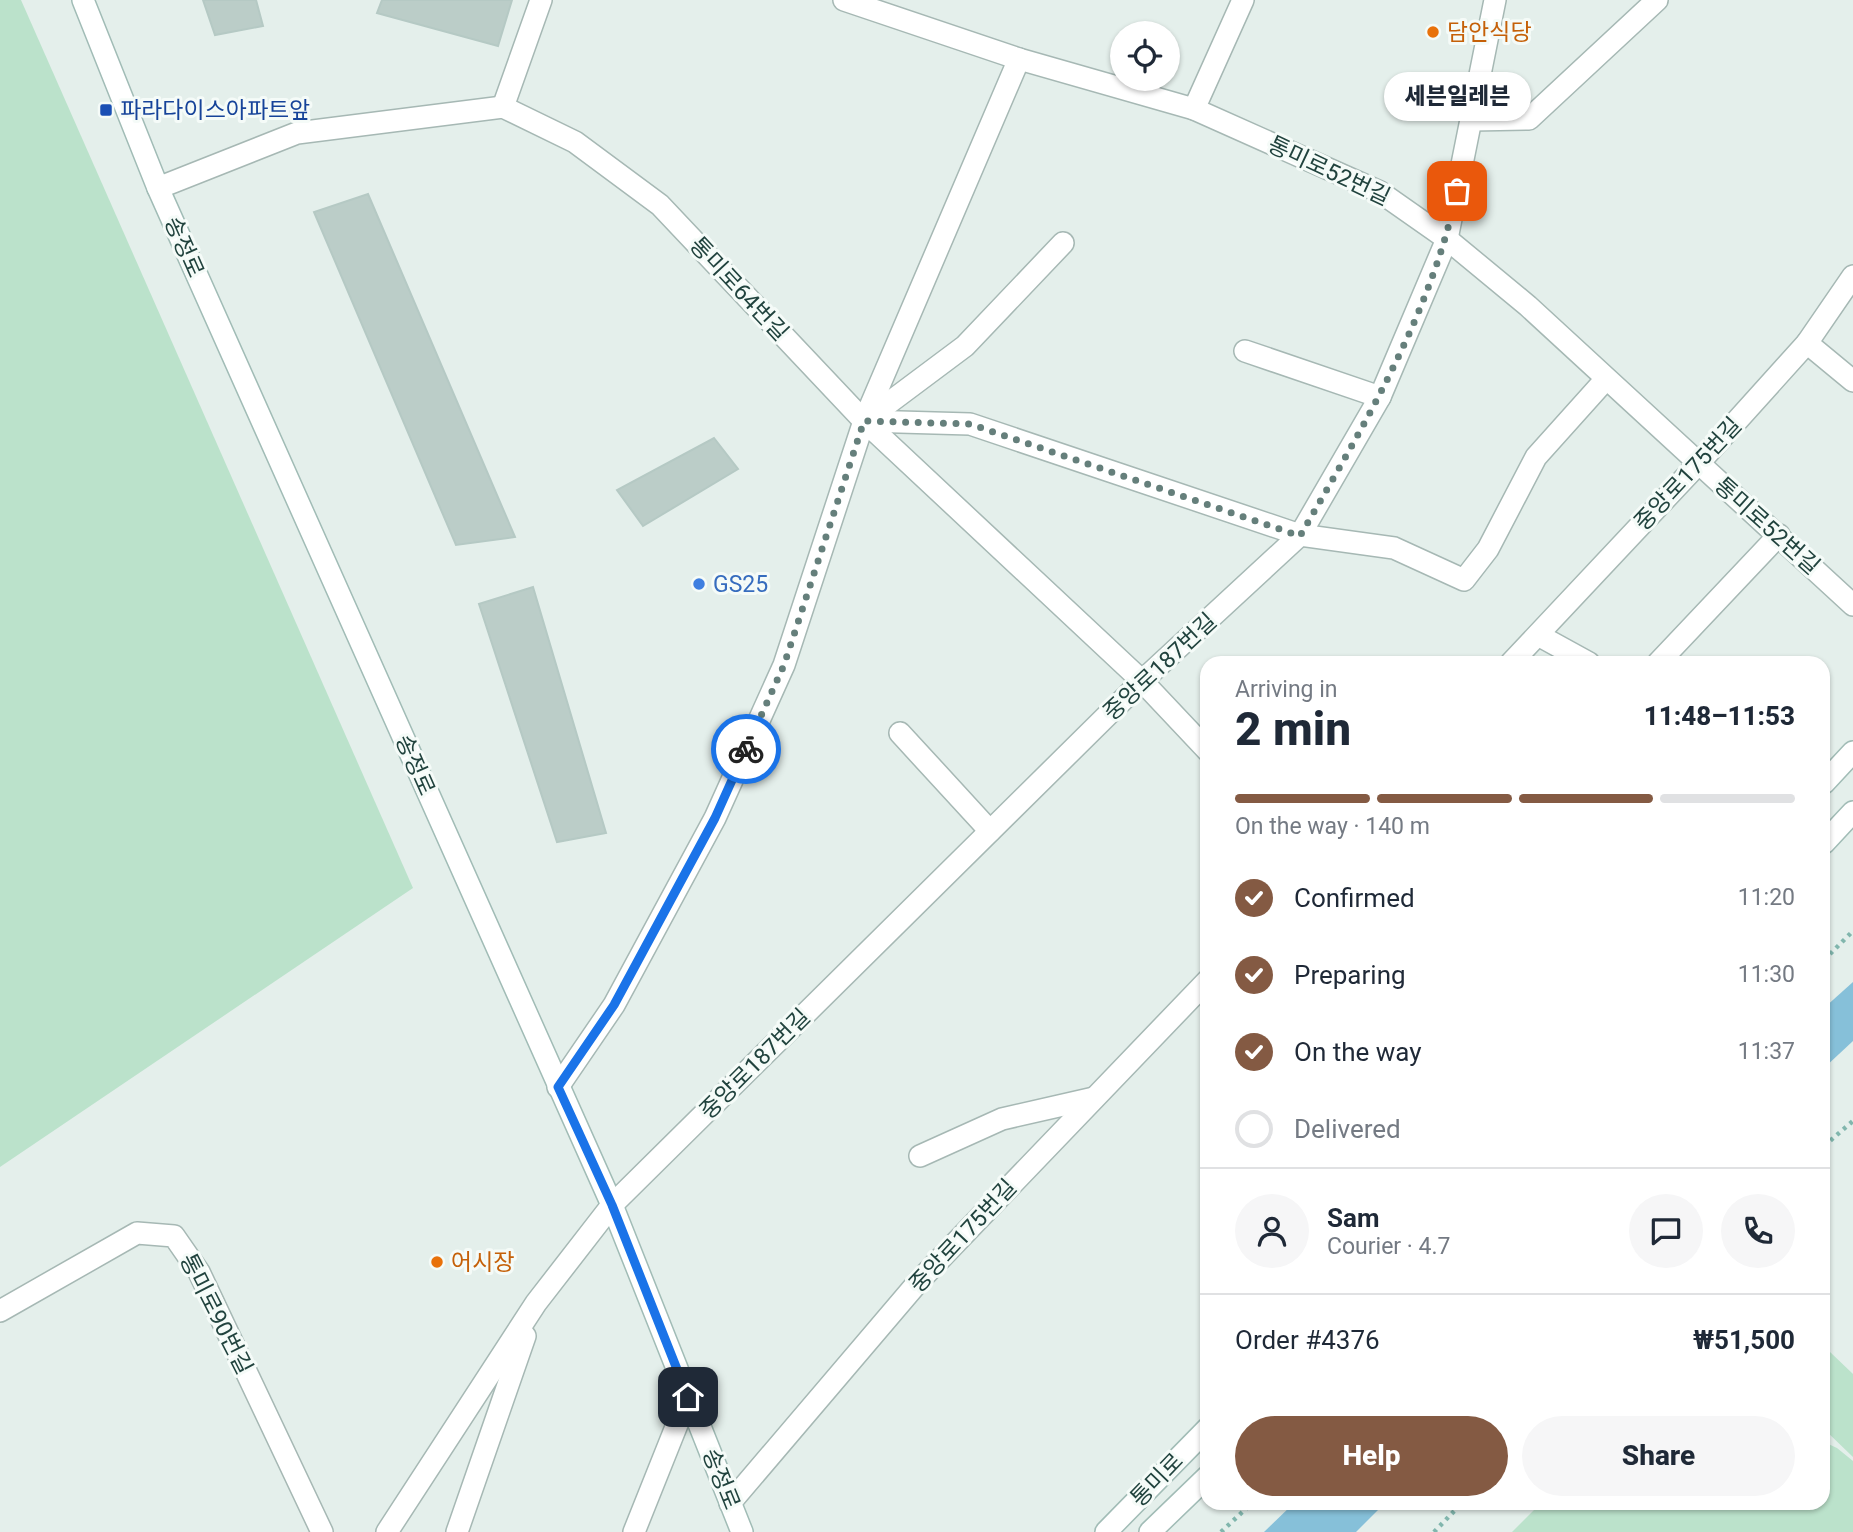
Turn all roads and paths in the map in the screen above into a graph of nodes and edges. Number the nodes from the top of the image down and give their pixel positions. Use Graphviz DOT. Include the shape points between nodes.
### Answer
graph roads {
  1 [pos="83,0"];
  2 [pos="541,0"];
  3 [pos="844,0"];
  4 [pos="1243,0"];
  5 [pos="1495,0"];
  6 [pos="1657,0"];
  7 [pos="1019,59"];
  8 [pos="503,107"];
  9 [pos="1194,109"];
  10 [pos="1472,120"];
  11 [pos="158,188"];
  12 [pos="1447,239"];
  13 [pos="1063,243"];
  14 [pos="1853,276"];
  15 [pos="1807,343"];
  16 [pos="1245,351"];
  17 [pos="1606,379"];
  18 [pos="1853,382"];
  19 [pos="1380,397"];
  20 [pos="864,421"];
  21 [pos="1698,464"];
  22 [pos="1779,535"];
  23 [pos="1300,536"];
  24 [pos="1853,604"];
  25 [pos="1538,635"];
  26 [pos="1518,656"];
  27 [pos="1576,656"];
  28 [pos="1665,656"];
  29 [pos="1142,681"];
  30 [pos="900,733"];
  31 [pos="1200,743"];
  32 [pos="1853,752"];
  33 [pos="1830,777"];
  34 [pos="1853,812"];
  35 [pos="990,831"];
  36 [pos="1830,837"];
  37 [pos="1853,931"];
  38 [pos="1830,954"];
  39 [pos="1200,988"];
  40 [pos="558,1087"];
  41 [pos="1094,1098"];
  42 [pos="1853,1121"];
  43 [pos="1830,1141"];
  44 [pos="920,1156"];
  45 [pos="612,1205"];
  46 [pos="536,1303"];
  47 [pos="0,1311"];
  48 [pos="688,1397"];
  49 [pos="1200,1436"];
  50 [pos="1200,1484"];
  51 [pos="730,1503"];
  52 [pos="1245,1510"];
  53 [pos="1455,1510"];
  54 [pos="321,1532"];
  55 [pos="387,1532"];
  56 [pos="457,1532"];
  57 [pos="634,1532"];
  58 [pos="742,1532"];
  59 [pos="1106,1532"];
  60 [pos="1150,1532"];
  61 [pos="1221,1532"];
  62 [pos="1434,1532"];
  1 -- 11 [label="street, 송정로"];
  2 -- 8 [label="street"];
  3 -- 7 [label="street, 통미로52번길"];
  4 -- 9 [label="street"];
  5 -- 10 [label="street, 중앙로187번길"];
  6 -- 10 [label="street" via="1529,119"];
  7 -- 9 [label="street, 통미로52번길"];
  7 -- 20 [label="street"];
  8 -- 11 [label="street" via="297,133"];
  8 -- 20 [label="street, 통미로64번길" via="575,142 660,205"];
  9 -- 12 [label="street, 통미로52번길" via="1380,192"];
  10 -- 12 [label="street, 중앙로187번길"];
  11 -- 40 [label="street, 송정로"];
  12 -- 17 [label="street, 통미로52번길"];
  12 -- 19 [label="street, 중앙로187번길"];
  13 -- 20 [label="street" via="965,346"];
  14 -- 15 [label="street, 중앙로175번길"];
  15 -- 18 [label="street"];
  15 -- 21 [label="street, 중앙로175번길"];
  16 -- 19 [label="street"];
  17 -- 21 [label="street, 통미로52번길"];
  17 -- 23 [label="street" via="1536,457 1488,549 1464,580 1394,548"];
  19 -- 23 [label="street, 중앙로187번길"];
  20 -- 23 [label="street" via="970,424"];
  20 -- 29 [label="street, 통미로64번길"];
  20 -- 40 [label="street" via="784,665 715,818 614,1005"];
  21 -- 22 [label="street, 통미로52번길"];
  21 -- 25 [label="street, 중앙로175번길"];
  22 -- 24 [label="street, 통미로52번길"];
  22 -- 28 [label="street"];
  23 -- 29 [label="street, 중앙로187번길"];
  25 -- 26 [label="street, 중앙로175번길"];
  25 -- 27 [label="street"];
  29 -- 31 [label="street, 통미로64번길"];
  29 -- 35 [label="street, 중앙로187번길"];
  30 -- 35 [label="street"];
  32 -- 33 [label="street"];
  34 -- 36 [label="street"];
  35 -- 45 [label="street, 중앙로187번길"];
  37 -- 38 [label="path"];
  39 -- 41 [label="street, 중앙로175번길"];
  40 -- 45 [label="street, 송정로"];
  41 -- 44 [label="street" via="1002,1119"];
  41 -- 51 [label="street, 중앙로175번길" via="919,1281"];
  42 -- 43 [label="path"];
  45 -- 46 [label="street, 중앙로187번길"];
  45 -- 48 [label="street, 송정로"];
  46 -- 55 [label="street"];
  46 -- 56 [label="street"];
  47 -- 54 [label="street, 통미로90번길" via="137,1233 174,1236 199,1272"];
  48 -- 51 [label="street, 송정로"];
  48 -- 57 [label="street"];
  49 -- 59 [label="street, 통미로"];
  50 -- 60 [label="street, 통미로"];
  51 -- 58 [label="street, 송정로"];
  52 -- 61 [label="path"];
  53 -- 62 [label="path"];
}
